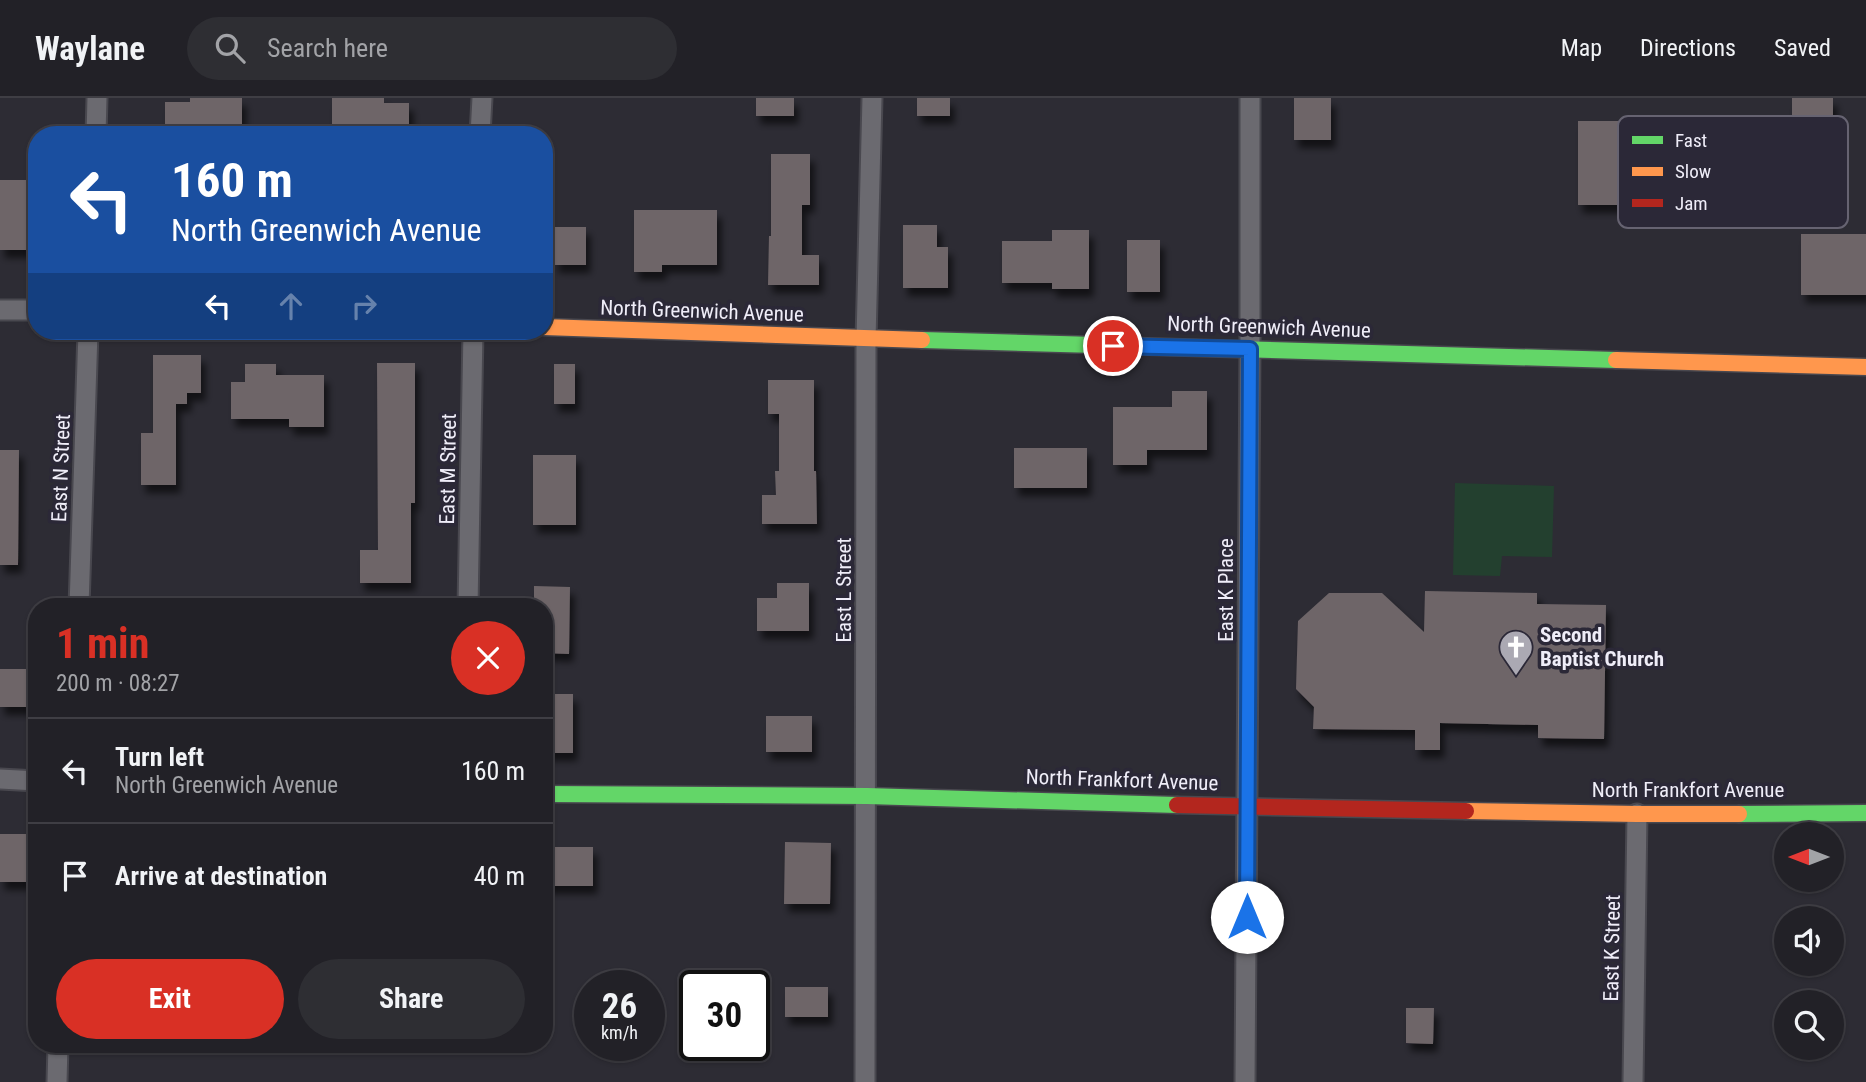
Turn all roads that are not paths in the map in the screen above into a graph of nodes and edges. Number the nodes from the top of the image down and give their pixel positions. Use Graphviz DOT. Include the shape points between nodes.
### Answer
graph roads {
  1 [pos="97,98"];
  2 [pos="482,98"];
  3 [pos="872,98"];
  4 [pos="1250,98"];
  5 [pos="96,126"];
  6 [pos="480,126"];
  7 [pos="0,310"];
  8 [pos="28,310"];
  9 [pos="553,327"];
  10 [pos="88,340"];
  11 [pos="473,340"];
  12 [pos="866,340"];
  13 [pos="1250,349"];
  14 [pos="1866,367"];
  15 [pos="79,598"];
  16 [pos="468,598"];
  17 [pos="0,779"];
  18 [pos="28,781"];
  19 [pos="553,794"];
  20 [pos="867,796"];
  21 [pos="1248,807"];
  22 [pos="1866,813"];
  23 [pos="1636,814"];
  24 [pos="58,1053"];
  25 [pos="57,1082"];
  26 [pos="865,1082"];
  27 [pos="1245,1082"];
  28 [pos="1633,1082"];
  1 -- 5 [label="street"];
  2 -- 6 [label="street"];
  3 -- 12 [label="street, East L Street"];
  4 -- 13 [label="street, East K Place"];
  7 -- 8 [label="street"];
  9 -- 12 [label="street, North Greenwich Avenue"];
  10 -- 15 [label="street, East N Street"];
  11 -- 16 [label="street, East M Street"];
  12 -- 13 [label="street, North Greenwich Avenue"];
  12 -- 20 [label="street, East L Street"];
  13 -- 14 [label="street, North Greenwich Avenue"];
  13 -- 21 [label="street, East K Place"];
  17 -- 18 [label="street"];
  19 -- 20 [label="street, North Frankfort Avenue"];
  20 -- 21 [label="street, North Frankfort Avenue"];
  20 -- 26 [label="street, East L Street"];
  21 -- 23 [label="street, North Frankfort Avenue"];
  21 -- 27 [label="street, East K Place"];
  22 -- 23 [label="street, North Frankfort Avenue"];
  23 -- 28 [label="street, East K Street"];
  24 -- 25 [label="street"];
}
